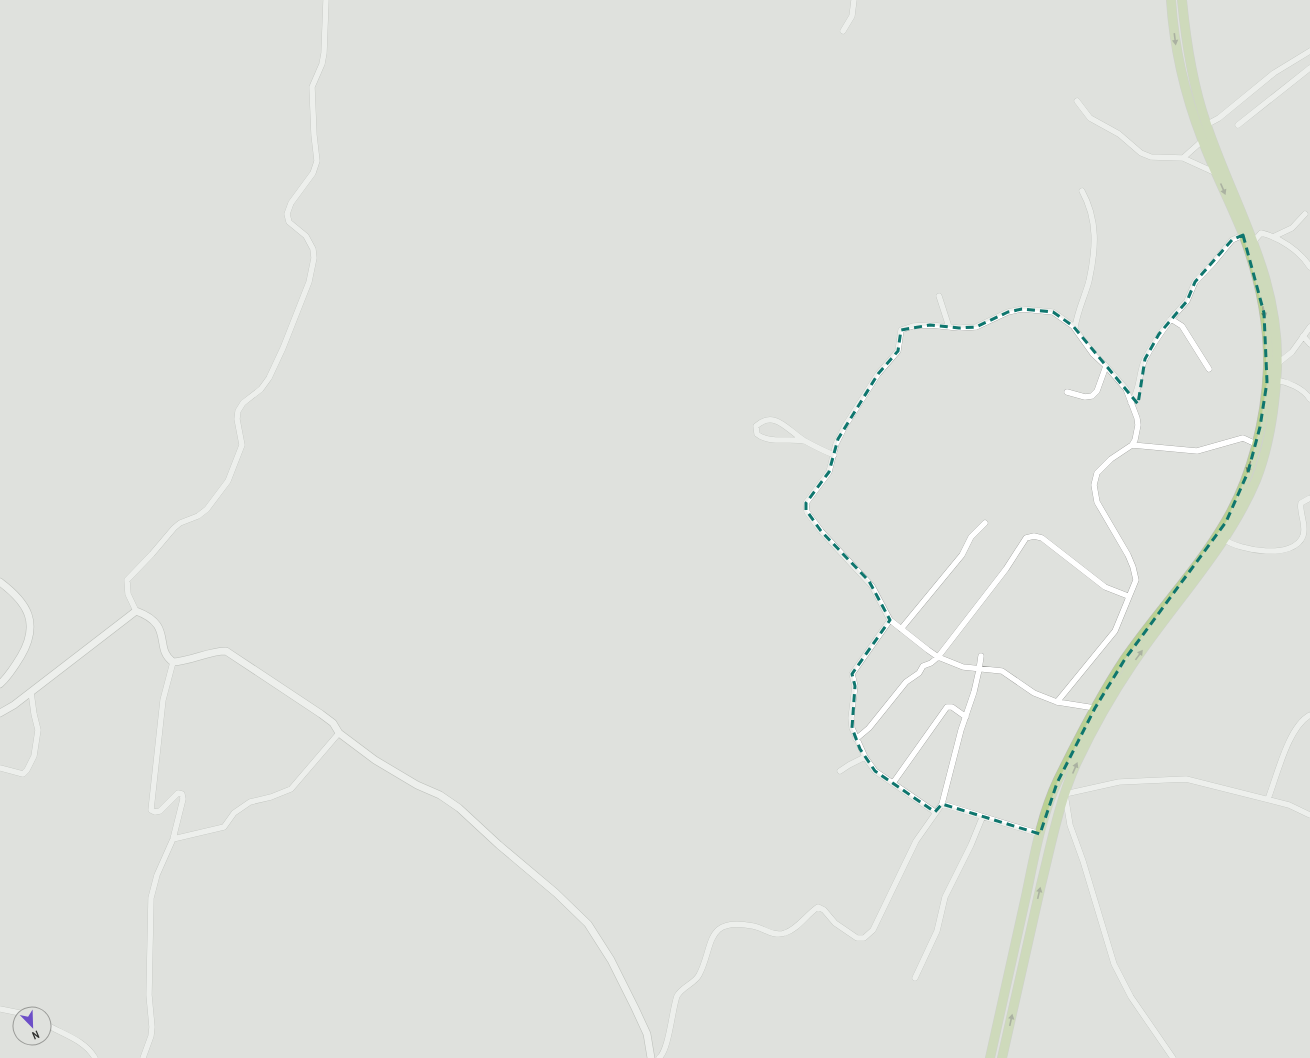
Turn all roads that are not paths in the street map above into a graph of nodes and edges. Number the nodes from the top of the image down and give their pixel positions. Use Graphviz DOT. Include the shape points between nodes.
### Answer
graph roads {
  1 [pos="326,0"];
  2 [pos="854,0"];
  3 [pos="1170,0"];
  4 [pos="1182,0"];
  5 [pos="843,31"];
  6 [pos="1310,51"];
  7 [pos="1310,68"];
  8 [pos="1077,101"];
  9 [pos="1206,124"];
  10 [pos="1238,125"];
  11 [pos="1202,141"];
  12 [pos="1183,158"];
  13 [pos="1216,173"];
  14 [pos="1082,191"];
  15 [pos="1305,214"];
  16 [pos="1243,235"];
  17 [pos="1275,236"];
  18 [pos="1254,241"];
  19 [pos="1310,267"];
  20 [pos="939,296"];
  21 [pos="1171,319"];
  22 [pos="949,327"];
  23 [pos="1310,327"];
  24 [pos="1075,328"];
  25 [pos="1303,336"];
  26 [pos="1310,344"];
  27 [pos="1277,364"];
  28 [pos="1106,366"];
  29 [pos="1209,369"];
  30 [pos="1276,380"];
  31 [pos="1067,392"];
  32 [pos="1310,398"];
  33 [pos="1131,403"];
  34 [pos="804,441"];
  35 [pos="1256,444"];
  36 [pos="1132,446"];
  37 [pos="834,455"];
  38 [pos="1310,498"];
  39 [pos="984,523"];
  40 [pos="1224,539"];
  41 [pos="0,582"];
  42 [pos="1128,596"];
  43 [pos="136,612"];
  44 [pos="890,620"];
  45 [pos="901,629"];
  46 [pos="981,656"];
  47 [pos="938,657"];
  48 [pos="173,662"];
  49 [pos="979,670"];
  50 [pos="0,684"];
  51 [pos="31,692"];
  52 [pos="1057,702"];
  53 [pos="1095,708"];
  54 [pos="0,713"];
  55 [pos="1310,715"];
  56 [pos="966,717"];
  57 [pos="339,733"];
  58 [pos="856,739"];
  59 [pos="865,757"];
  60 [pos="0,768"];
  61 [pos="840,771"];
  62 [pos="893,783"];
  63 [pos="1065,794"];
  64 [pos="1268,799"];
  65 [pos="942,804"];
  66 [pos="935,812"];
  67 [pos="1310,815"];
  68 [pos="982,818"];
  69 [pos="1040,834"];
  70 [pos="173,839"];
  71 [pos="915,978"];
  72 [pos="0,1009"];
  73 [pos="12,1011"];
  74 [pos="52,1028"];
  75 [pos="95,1058"];
  76 [pos="142,1058"];
  77 [pos="651,1058"];
  78 [pos="659,1058"];
  79 [pos="990,1058"];
  80 [pos="1002,1058"];
  81 [pos="1172,1058"];
  1 -- 43 [label="street" via="324,53 312,88 317,162 313,173 291,202 287,214 289,222 306,236 313,249 314,258 309,282 283,348 268,378 261,389 243,403 238,411 242,445 228,481 207,510 174,528 127,580 128,594"];
  2 -- 5 [label="street" via="852,16"];
  3 -- 11 [label="highway, one-way" via="1177,51"];
  4 -- 9 [label="highway" via="1194,82"];
  6 -- 9 [label="street"];
  7 -- 10 [label="street"];
  8 -- 12 [label="street" via="1090,118 1119,134 1140,153"];
  9 -- 18 [label="highway"];
  11 -- 12 [label="street"];
  11 -- 13 [label="highway"];
  12 -- 13 [label="street"];
  13 -- 16 [label="highway, one-way"];
  14 -- 24 [label="street" via="1093,215 1095,240 1088,282"];
  15 -- 17 [label="street" via="1292,228"];
  16 -- 21 [label="street" via="1232,240 1195,282 1187,301"];
  16 -- 35 [label="highway, one-way" via="1257,281 1267,338 1267,382"];
  17 -- 18 [label="street" via="1261,233"];
  17 -- 19 [label="street"];
  18 -- 27 [label="highway" via="1274,313"];
  20 -- 22 [label="street"];
  21 -- 29 [label="street" via="1182,326"];
  21 -- 33 [label="street" via="1145,360 1140,388"];
  22 -- 24 [label="street" via="976,327 1008,312 1022,310 1053,312"];
  22 -- 37 [label="street" via="913,326 901,330 898,351 878,374 845,426 838,438"];
  23 -- 25 [label="street"];
  24 -- 28 [label="street" via="1093,354"];
  25 -- 26 [label="street"];
  25 -- 27 [label="street" via="1292,352"];
  27 -- 30 [label="highway"];
  28 -- 31 [label="street" via="1092,396 1085,397"];
  28 -- 33 [label="street" via="1126,389"];
  30 -- 32 [label="street" via="1287,382"];
  30 -- 40 [label="highway" via="1270,429 1257,476 1244,506"];
  33 -- 36 [label="street" via="1138,425"];
  34 -- 34 [label="street" via="783,424 771,420 763,420 756,426 757,434 764,439"];
  34 -- 37 [label="street"];
  35 -- 36 [label="street" via="1243,438 1197,451"];
  35 -- 53 [label="highway, one-way" via="1239,495 1226,522 1125,659"];
  36 -- 42 [label="street" via="1111,458 1097,473 1094,486 1097,502 1133,566 1136,580"];
  37 -- 44 [label="street" via="829,472 806,503 806,510 821,531 869,582"];
  38 -- 40 [label="street" via="1301,503 1305,528 1300,543 1293,548 1285,551 1245,548 1234,546"];
  39 -- 45 [label="street" via="962,555"];
  63 -- 40 [label="highway, one-way" via="1100,718 1132,664"];
  41 -- 50 [label="street" via="26,607 31,630 17,662"];
  42 -- 47 [label="street" via="1105,587 1042,538 1030,536"];
  42 -- 52 [label="street" via="1115,631"];
  43 -- 48 [label="street" via="149,616 156,622 163,639 165,654"];
  43 -- 51 [label="street"];
  44 -- 45 [label="street"];
  44 -- 58 [label="street" via="852,674 855,686 851,718"];
  45 -- 47 [label="street"];
  46 -- 49 [label="street"];
  47 -- 49 [label="street"];
  47 -- 58 [label="street" via="906,682 869,728"];
  48 -- 57 [label="street" via="226,651 321,714 333,723"];
  48 -- 70 [label="street" via="163,700 151,810 160,811 173,796 182,794 183,802"];
  49 -- 52 [label="street" via="1002,671 1034,693"];
  49 -- 56 [label="street"];
  51 -- 54 [label="street"];
  51 -- 60 [label="street" via="38,730 34,756 22,774"];
  52 -- 53 [label="street"];
  53 -- 69 [label="highway" via="1057,783"];
  55 -- 64 [label="street" via="1302,719 1288,745"];
  56 -- 62 [label="street" via="948,707"];
  56 -- 65 [label="street"];
  57 -- 70 [label="street" via="291,789 250,802 234,813 224,827"];
  57 -- 77 [label="street" via="417,786 440,794 459,808 556,892 588,924 611,960 636,1008 647,1034"];
  58 -- 59 [label="street"];
  59 -- 61 [label="street" via="848,764"];
  59 -- 62 [label="street" via="875,771"];
  62 -- 66 [label="street"];
  63 -- 64 [label="street" via="1119,782 1186,779"];
  80 -- 63 [label="highway, one-way"];
  63 -- 81 [label="street" via="1070,825 1114,964 1131,997"];
  64 -- 67 [label="street" via="1290,805"];
  65 -- 66 [label="street"];
  65 -- 68 [label="street"];
  66 -- 78 [label="street" via="909,854 873,930 864,938 857,938 818,907 784,934 776,935 760,928 741,925 727,925 721,928 708,946 699,976 681,989 677,996 666,1047"];
  68 -- 69 [label="street"];
  68 -- 71 [label="street" via="972,845 945,897 937,932"];
  69 -- 79 [label="highway"];
  70 -- 76 [label="street" via="157,875 151,898 149,995 152,1027"];
  72 -- 73 [label="street"];
  74 -- 75 [label="street" via="79,1041"];
}
